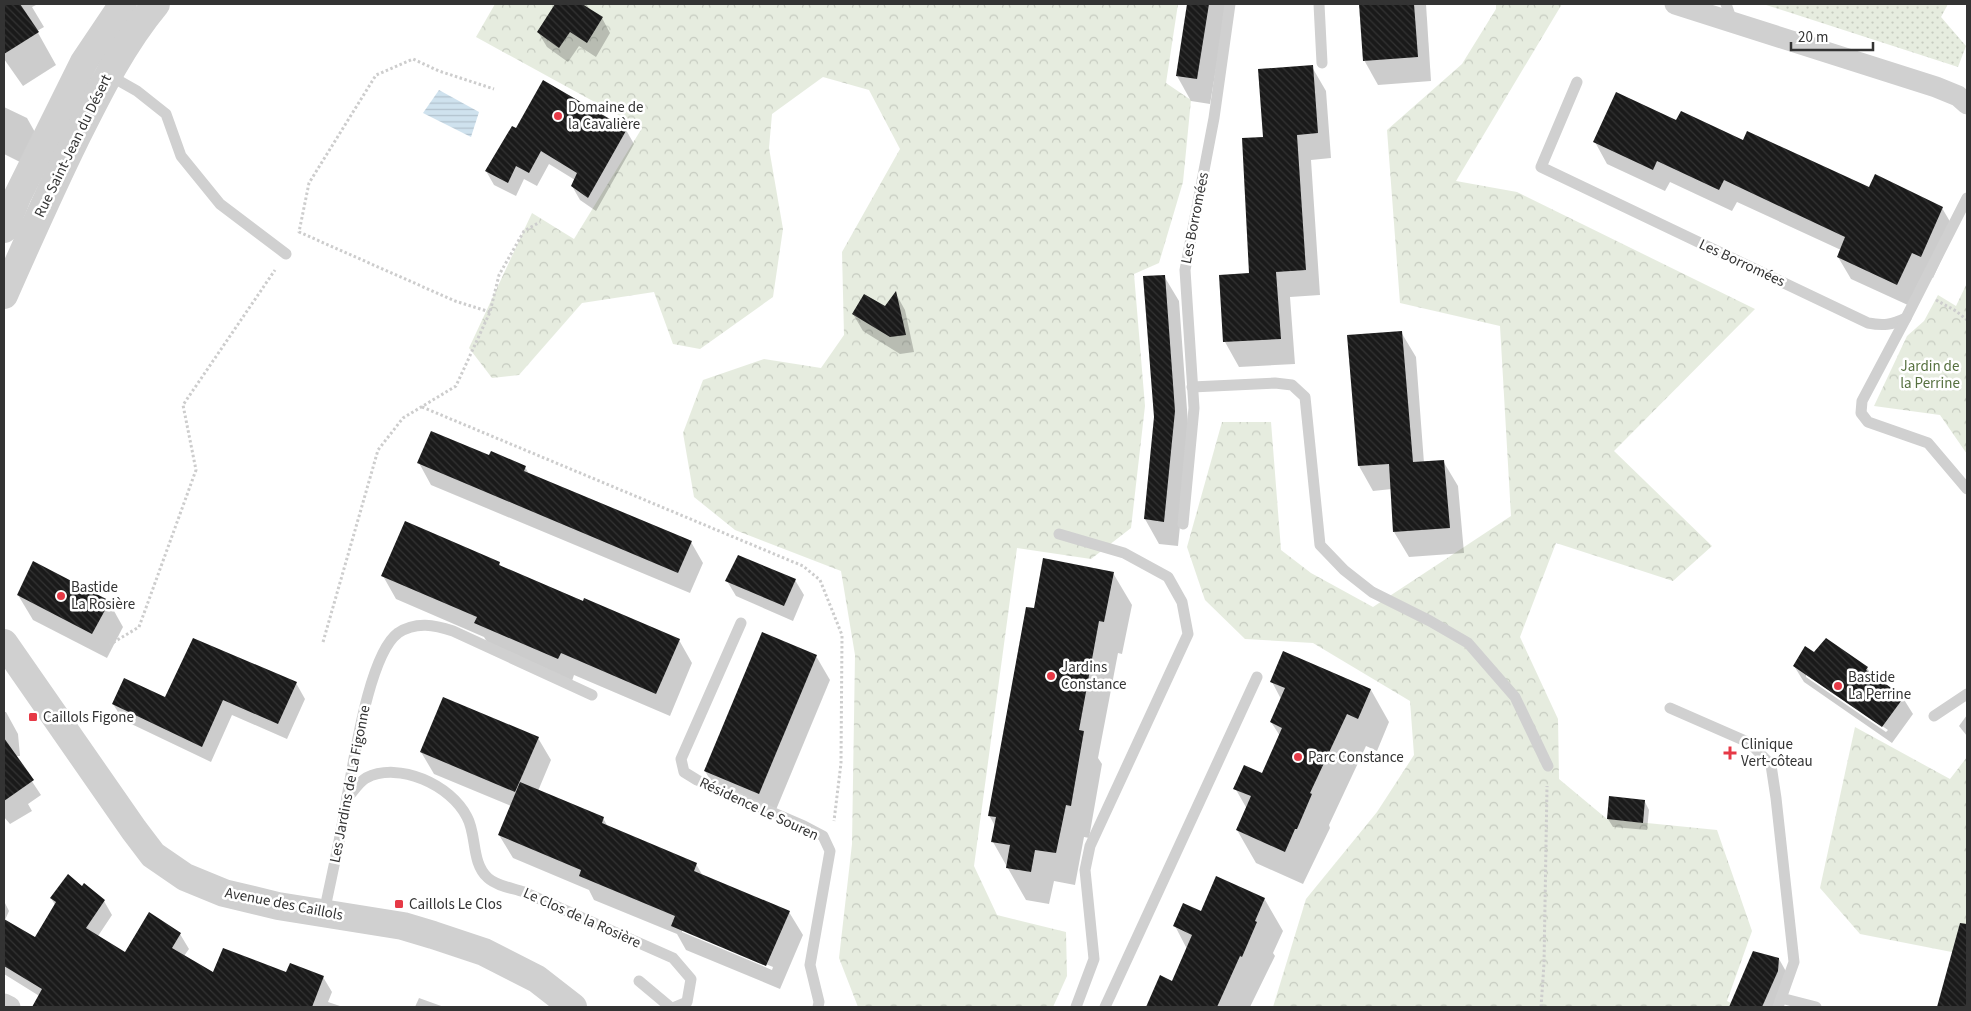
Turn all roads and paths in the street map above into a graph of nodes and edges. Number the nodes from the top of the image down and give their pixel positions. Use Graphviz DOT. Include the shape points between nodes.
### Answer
graph roads {
  1 [pos="123,4"];
  2 [pos="156,4"];
  3 [pos="1230,4"];
  4 [pos="1319,4"];
  5 [pos="1675,4"];
  6 [pos="1729,12"];
  7 [pos="1322,63"];
  8 [pos="95,68"];
  9 [pos="1577,82"];
  10 [pos="494,89"];
  11 [pos="1967,104"];
  12 [pos="1967,198"];
  13 [pos="540,222"];
  14 [pos="4,228"];
  15 [pos="299,232"];
  16 [pos="286,254"];
  17 [pos="1920,292"];
  18 [pos="4,295"];
  19 [pos="490,312"];
  20 [pos="1906,318"];
  21 [pos="1967,320"];
  22 [pos="1192,387"];
  23 [pos="422,407"];
  24 [pos="1967,489"];
  25 [pos="1183,524"];
  26 [pos="1059,534"];
  27 [pos="741,623"];
  28 [pos="323,642"];
  29 [pos="4,643"];
  30 [pos="108,645"];
  31 [pos="1257,677"];
  32 [pos="1967,694"];
  33 [pos="592,695"];
  34 [pos="1670,708"];
  35 [pos="1934,716"];
  36 [pos="1548,766"];
  37 [pos="347,798"];
  38 [pos="830,851"];
  39 [pos="324,913"];
  40 [pos="639,981"];
  41 [pos="1779,1003"];
  42 [pos="4,1004"];
  43 [pos="10,1007"];
  44 [pos="573,1007"];
  45 [pos="670,1007"];
  46 [pos="675,1007"];
  47 [pos="818,1007"];
  48 [pos="1076,1007"];
  49 [pos="1105,1007"];
  50 [pos="1541,1007"];
  51 [pos="1816,1007"];
  1 -- 8 [label="street, Rue Saint-Jean du Désert"];
  2 -- 8 [label="street, Rue Saint-Jean du Désert"];
  3 -- 22 [label="lane, Les Borromées" via="1214,118 1185,270"];
  4 -- 7 [label="lane"];
  5 -- 6 [label="street"];
  6 -- 11 [label="street" via="1936,86"];
  8 -- 14 [label="street, Rue Saint-Jean du Désert" via="18,195"];
  8 -- 16 [label="lane" via="137,91 166,114 181,156 220,204"];
  8 -- 18 [label="street, Rue Saint-Jean du Désert" via="45,202"];
  9 -- 20 [label="lane, Les Borromées" via="1541,167 1868,322 1892,325"];
  10 -- 15 [label="path" via="413,59 376,75 309,184"];
  12 -- 17 [label="lane"];
  13 -- 19 [label="path" via="524,231 500,275"];
  15 -- 16 [label="path"];
  15 -- 19 [label="path" via="455,301"];
  16 -- 30 [label="path" via="183,405 196,470 138,628"];
  17 -- 20 [label="lane"];
  17 -- 21 [label="path"];
  19 -- 23 [label="path" via="456,386"];
  20 -- 24 [label="lane" via="1862,401 1861,413 1868,422 1928,443"];
  22 -- 25 [label="lane, Les Borromées" via="1194,408"];
  22 -- 36 [label="lane" via="1275,383 1292,385 1305,397 1320,545 1372,592 1468,643 1515,697"];
  23 -- 28 [label="path" via="403,418 378,450"];
  23 -- 38 [label="path" via="803,566 820,580 842,635 841,763"];
  26 -- 48 [label="lane" via="1124,553 1168,577 1182,602 1188,634 1090,846 1085,870 1094,960"];
  27 -- 38 [label="lane, Résidence Le Souren" via="681,759 684,772 823,836"];
  29 -- 39 [label="street, Avenue des Caillols" via="119,812 153,855 185,877 224,893"];
  31 -- 49 [label="lane"];
  32 -- 35 [label="lane"];
  33 -- 37 [label="lane, Les Jardins de La Figonne" via="432,624 398,633 385,648 377,667 358,732"];
  34 -- 41 [label="lane" via="1750,743 1771,765 1794,962"];
  36 -- 50 [label="path"];
  37 -- 39 [label="lane, Les Jardins de La Figonne"];
  37 -- 46 [label="lane, Le Clos de la Rosière" via="364,779 378,774 398,772 426,780 457,801 468,818 477,860 488,877 502,886 524,892 673,958 691,979 687,1002"];
  38 -- 47 [label="lane, Résidence Le Souren" via="810,965"];
  39 -- 44 [label="street, Avenue des Caillols" via="403,926 484,952 537,979"];
  40 -- 45 [label="lane"];
  41 -- 51 [label="lane"];
  42 -- 43 [label="street"];
}
